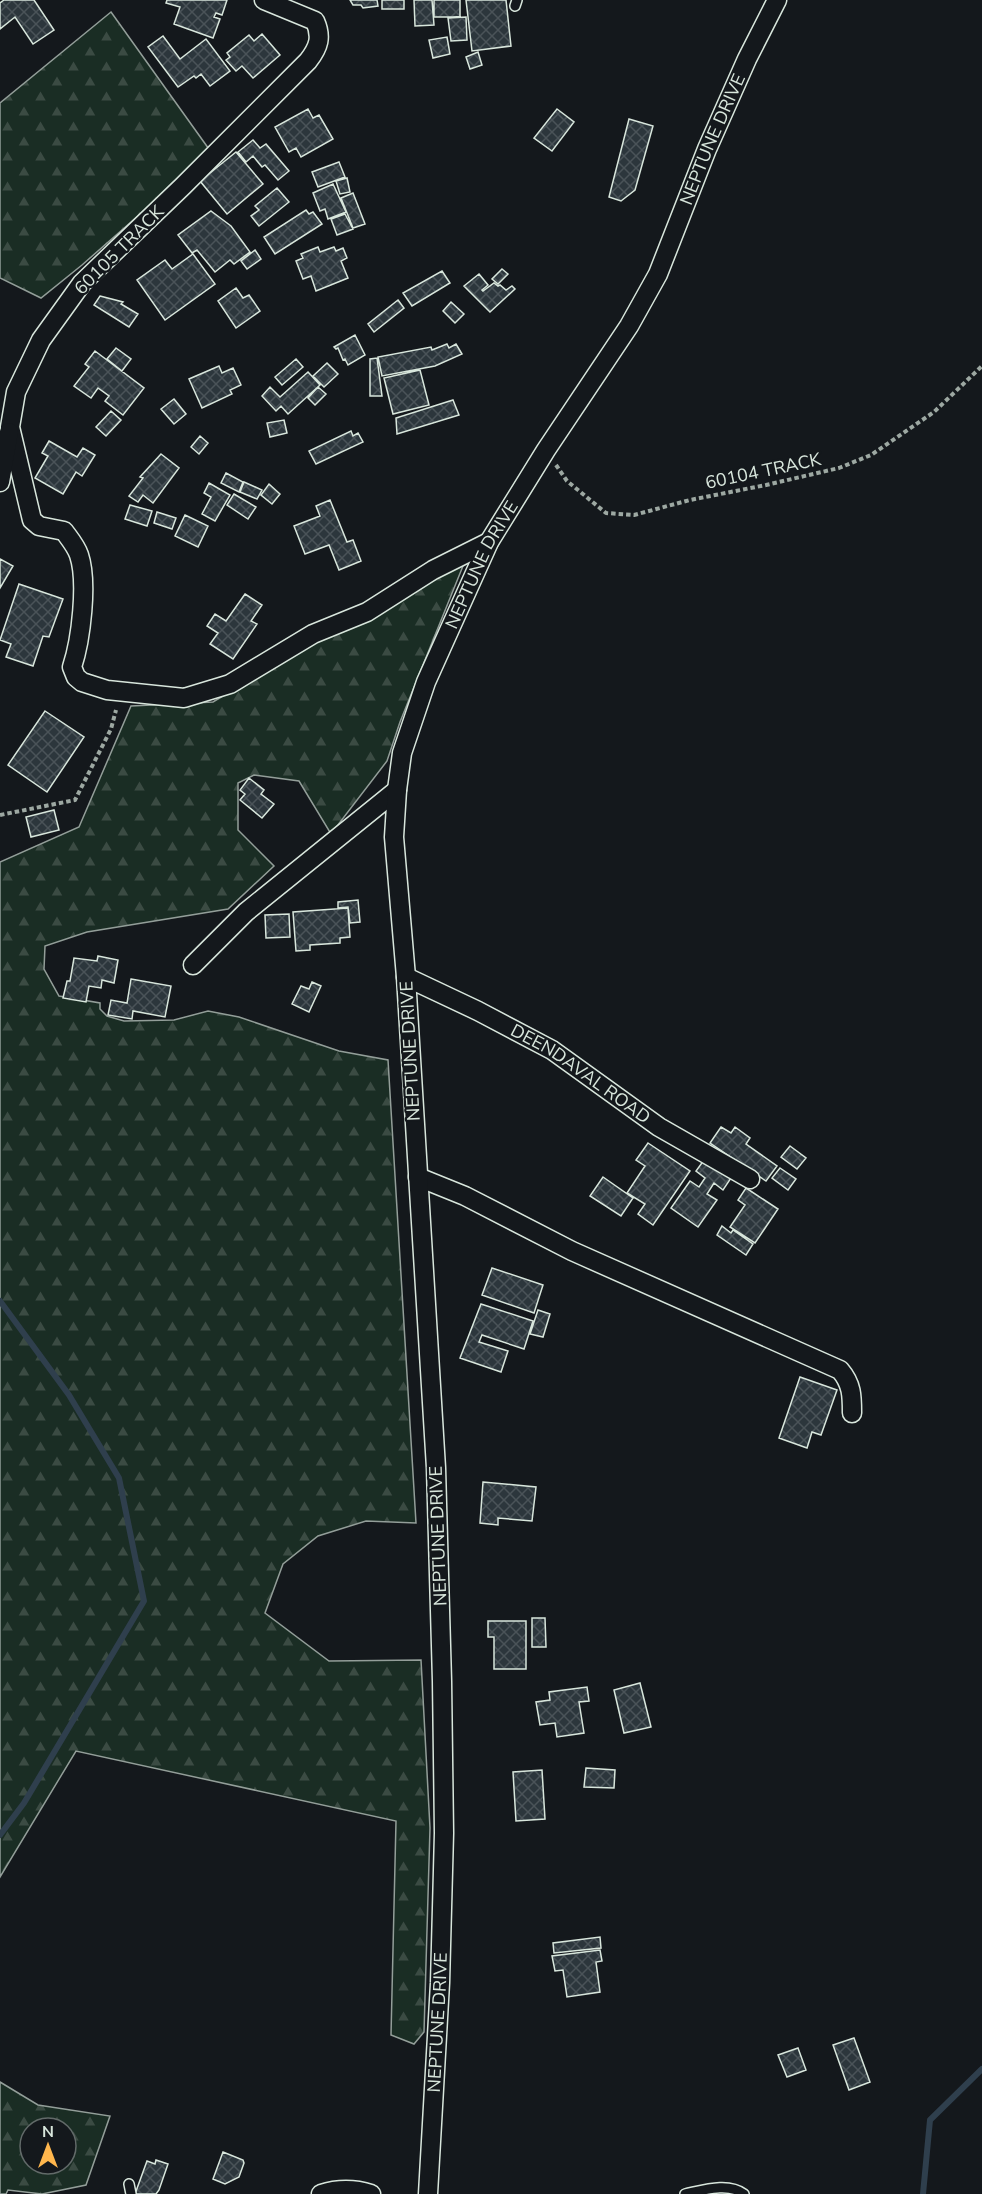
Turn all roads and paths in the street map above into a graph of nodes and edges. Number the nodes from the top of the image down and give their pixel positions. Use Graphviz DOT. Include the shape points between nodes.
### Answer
graph roads {
  1 [pos="264,0"];
  2 [pos="777,0"];
  3 [pos="982,366"];
  4 [pos="10,427"];
  5 [pos="546,450"];
  6 [pos="0,482"];
  7 [pos="489,542"];
  8 [pos="122,693"];
  9 [pos="397,790"];
  10 [pos="0,815"];
  11 [pos="193,965"];
  12 [pos="406,977"];
  13 [pos="418,1177"];
  14 [pos="750,1179"];
  15 [pos="852,1413"];
  16 [pos="321,2194"];
  17 [pos="371,2194"];
  18 [pos="428,2194"];
  19 [pos="685,2194"];
  20 [pos="744,2194"];
  1 -- 4 [label="street, 60105 TRACK" via="315,21 321,34 316,51 82,282 41,340 16,392"];
  2 -- 5 [label="street, NEPTUNE DRIVE" via="720,119 658,274 629,326"];
  3 -- 5 [label="path, 60104 TRACK" via="934,412 871,455 839,468 634,515 606,513 567,481"];
  4 -- 6 [label="street"];
  4 -- 8 [label="street, 60105 TRACK" via="32,520 39,526 64,531 79,554 84,581 72,667 76,677"];
  5 -- 7 [label="street, NEPTUNE DRIVE"];
  7 -- 8 [label="street, 60105 TRACK" via="433,570 367,612 313,634 230,684 184,698"];
  7 -- 9 [label="street, NEPTUNE DRIVE" via="426,682 402,753"];
  8 -- 10 [label="path" via="111,729 75,800"];
  9 -- 11 [label="street" via="246,912"];
  9 -- 12 [label="street, NEPTUNE DRIVE" via="394,837"];
  12 -- 13 [label="street, NEPTUNE DRIVE"];
  12 -- 14 [label="street, DEENDAVAL ROAD" via="552,1050 659,1127"];
  13 -- 15 [label="street" via="465,1196 572,1251 840,1370 849,1380"];
  13 -- 18 [label="street, NEPTUNE DRIVE" via="436,1468 444,1833"];
  16 -- 17 [label="street" via="333,2190"];
  19 -- 20 [label="lane" via="736,2188"];
}
